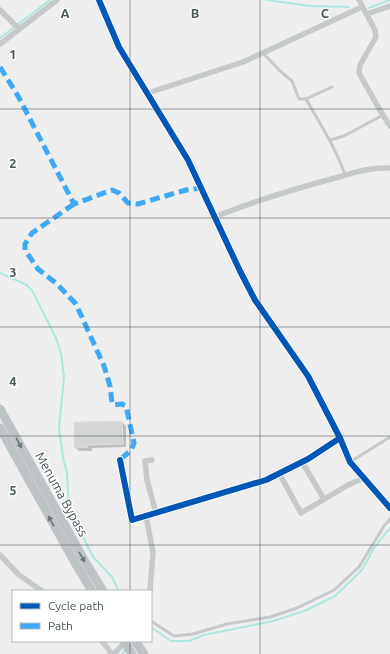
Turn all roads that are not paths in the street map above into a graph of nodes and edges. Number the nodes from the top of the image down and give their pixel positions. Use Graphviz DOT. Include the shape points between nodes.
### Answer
graph roads {
  1 [pos="99,0"];
  2 [pos="359,0"];
  3 [pos="52,2"];
  4 [pos="362,6"];
  5 [pos="390,6"];
  6 [pos="0,10"];
  7 [pos="367,14"];
  8 [pos="19,29"];
  9 [pos="0,44"];
  10 [pos="263,53"];
  11 [pos="332,87"];
  12 [pos="148,93"];
  13 [pos="306,99"];
  14 [pos="383,115"];
  15 [pos="390,126"];
  16 [pos="330,140"];
  17 [pos="390,168"];
  18 [pos="345,176"];
  19 [pos="214,217"];
  20 [pos="0,409"];
  21 [pos="0,428"];
  22 [pos="390,437"];
  23 [pos="340,438"];
  24 [pos="120,460"];
  25 [pos="152,460"];
  26 [pos="302,462"];
  27 [pos="350,462"];
  28 [pos="279,473"];
  29 [pos="364,478"];
  30 [pos="324,499"];
  31 [pos="390,508"];
  32 [pos="156,513"];
  33 [pos="146,516"];
  34 [pos="390,519"];
  35 [pos="0,555"];
  36 [pos="41,590"];
  37 [pos="91,590"];
  38 [pos="103,590"];
  39 [pos="150,590"];
  40 [pos="152,622"];
  41 [pos="103,642"];
  42 [pos="136,642"];
  43 [pos="127,646"];
  44 [pos="113,654"];
  45 [pos="144,654"];
  1 -- 12 [label="street" via="119,47"];
  2 -- 4 [label="street"];
  3 -- 8 [label="street"];
  4 -- 7 [label="street"];
  4 -- 10 [label="street"];
  5 -- 7 [label="street"];
  6 -- 8 [label="street"];
  7 -- 14 [label="street" via="376,37 360,65 359,73"];
  8 -- 9 [label="street"];
  10 -- 12 [label="street"];
  10 -- 13 [label="lane" via="292,81 299,99"];
  11 -- 13 [label="lane"];
  12 -- 19 [label="street" via="188,160"];
  13 -- 16 [label="lane"];
  14 -- 15 [label="street"];
  14 -- 16 [label="lane"];
  16 -- 18 [label="lane"];
  17 -- 18 [label="street" via="377,167"];
  18 -- 19 [label="street" via="268,198"];
  19 -- 23 [label="street" via="255,300 308,376"];
  20 -- 38 [label="highway, Menuma Bypass, one-way"];
  37 -- 21 [label="highway, Menuma Bypass, one-way"];
  22 -- 27 [label="lane"];
  23 -- 26 [label="street"];
  23 -- 27 [label="street"];
  24 -- 33 [label="street" via="132,520"];
  25 -- 32 [label="street" via="145,461"];
  26 -- 28 [label="street"];
  26 -- 30 [label="street"];
  27 -- 29 [label="street"];
  28 -- 30 [label="street" via="302,513"];
  28 -- 32 [label="street" via="266,480"];
  29 -- 30 [label="street"];
  29 -- 31 [label="street"];
  32 -- 33 [label="street"];
  33 -- 39 [label="street" via="153,552"];
  34 -- 40 [label="lane" via="359,567 334,590 297,608 270,617 174,636"];
  35 -- 36 [label="street" via="19,575"];
  41 -- 44 [label="street"];
  42 -- 45 [label="highway"];
  43 -- 44 [label="street"];
}
